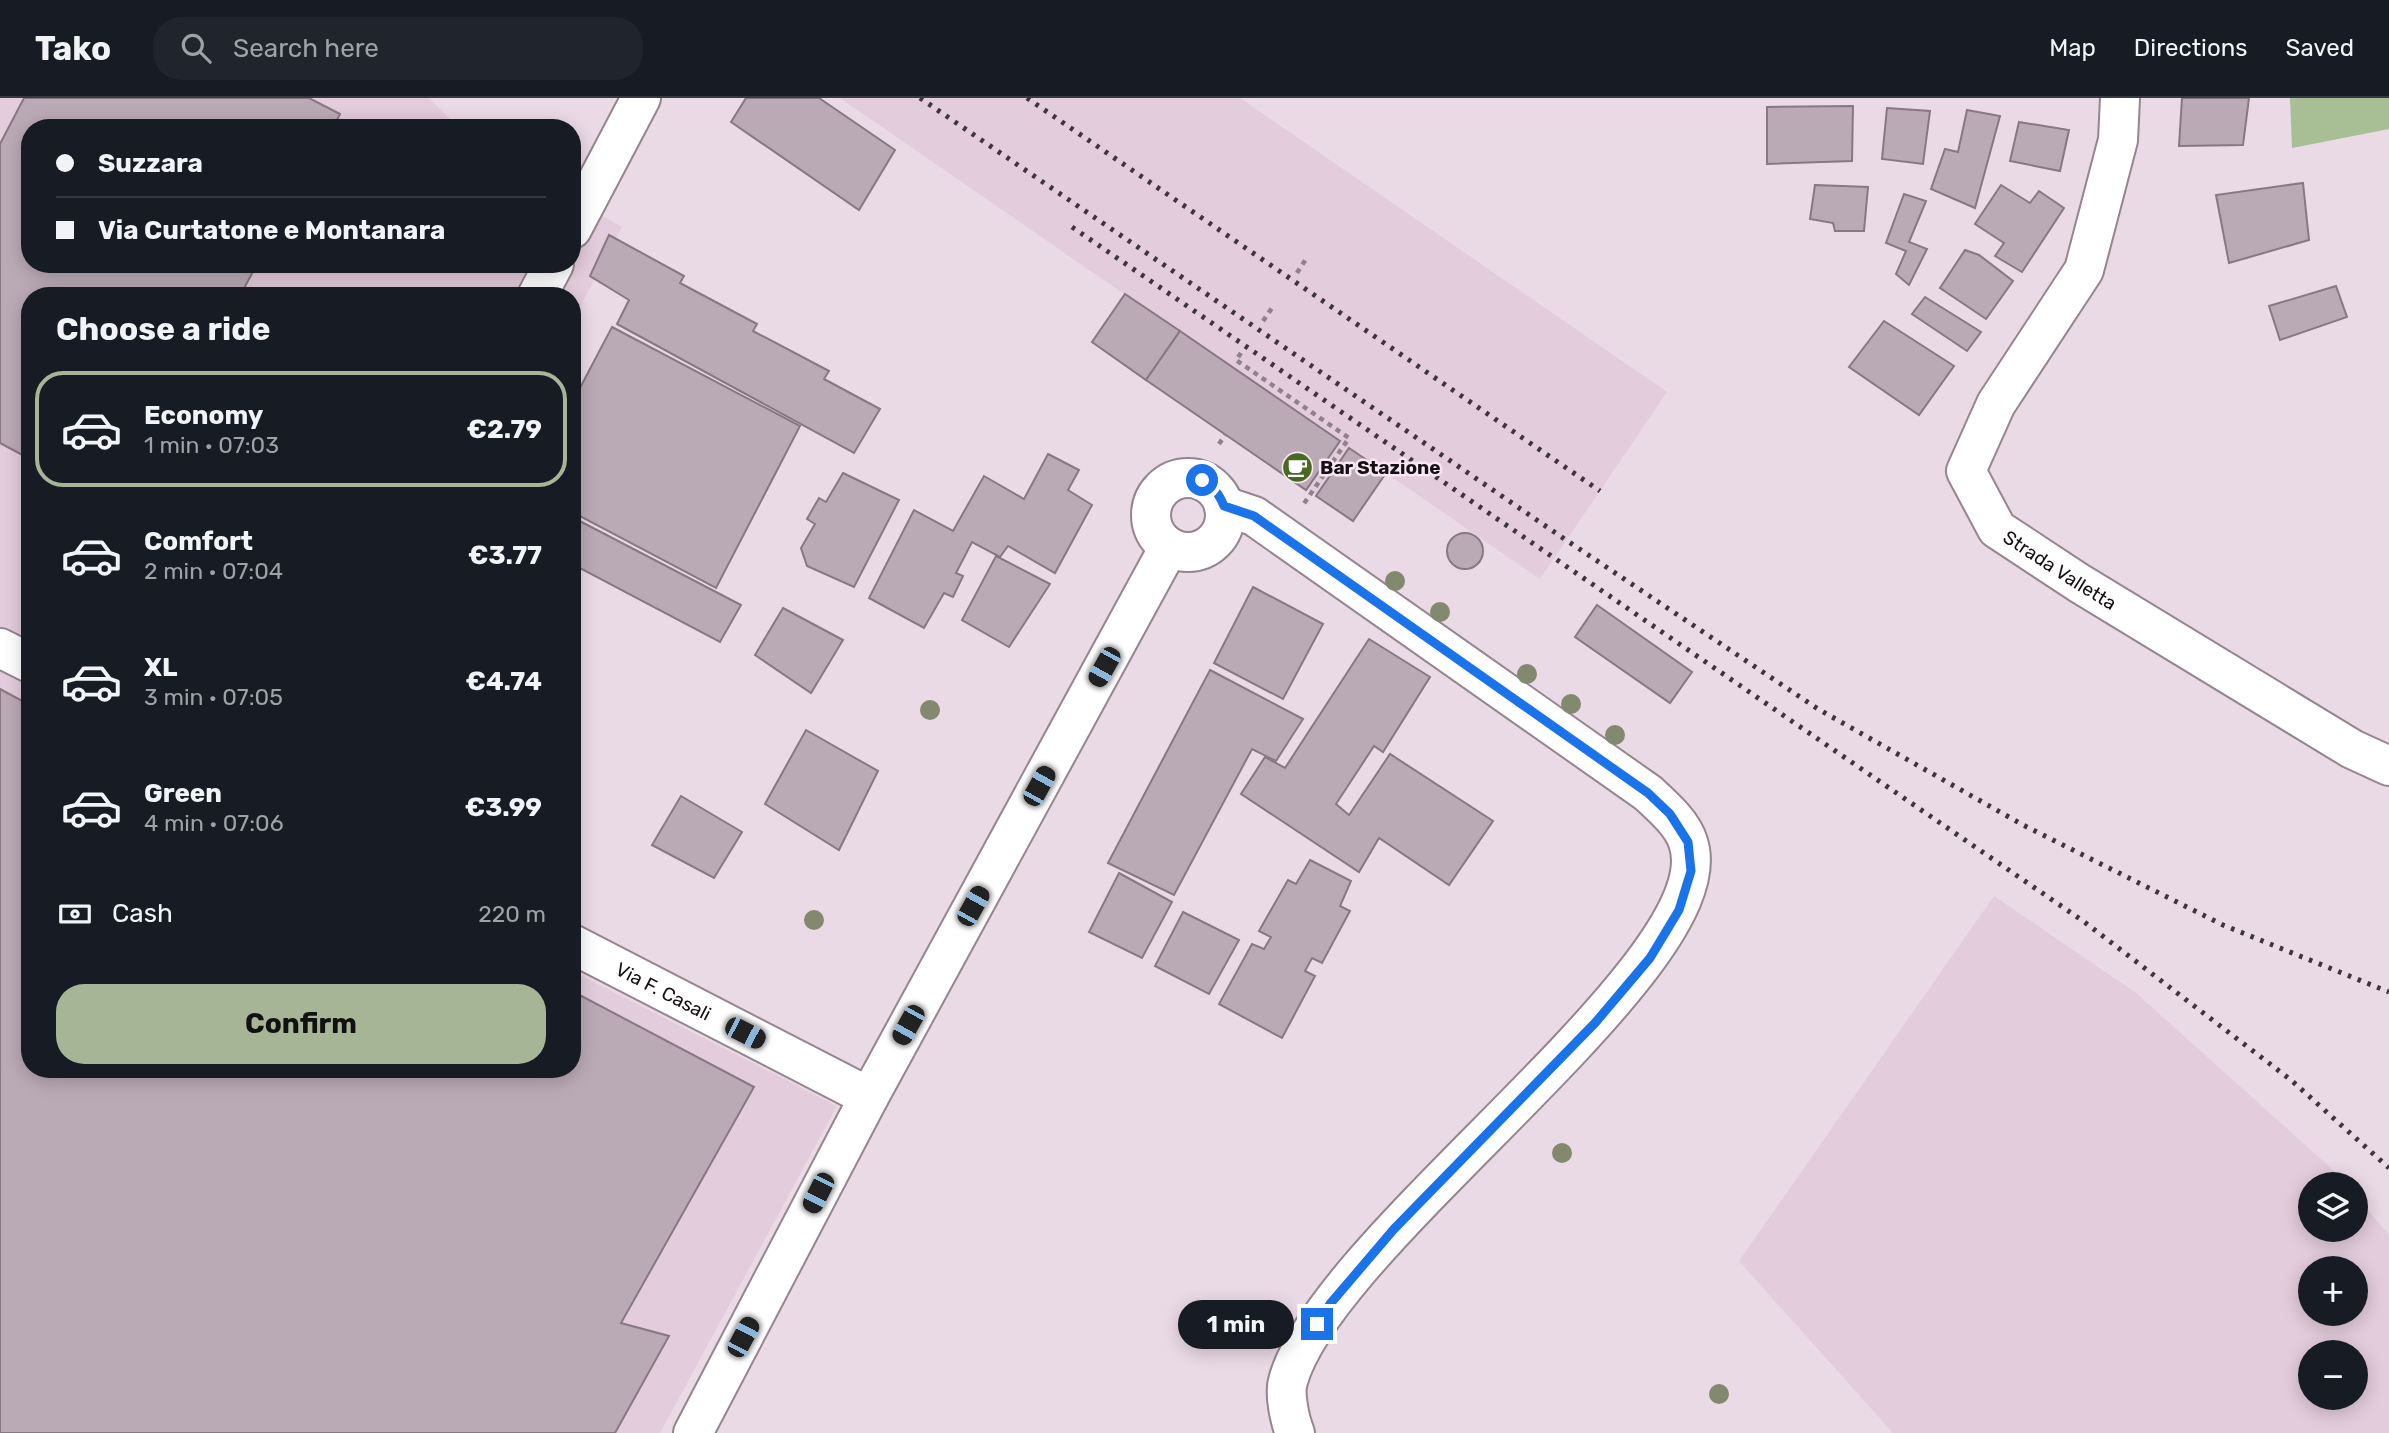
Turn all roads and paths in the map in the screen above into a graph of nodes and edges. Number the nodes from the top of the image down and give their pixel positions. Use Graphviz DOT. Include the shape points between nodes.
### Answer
graph roads {
  1 [pos="641,98"];
  2 [pos="2120,98"];
  3 [pos="581,212"];
  4 [pos="1306,259"];
  5 [pos="1297,273"];
  6 [pos="1274,305"];
  7 [pos="1263,321"];
  8 [pos="1241,353"];
  9 [pos="1264,380"];
  10 [pos="1259,386"];
  11 [pos="1226,434"];
  12 [pos="1219,444"];
  13 [pos="1224,506"];
  14 [pos="1282,535"];
  15 [pos="1169,547"];
  16 [pos="0,648"];
  17 [pos="21,658"];
  18 [pos="2389,766"];
  19 [pos="581,949"];
  20 [pos="869,1097"];
  21 [pos="693,1433"];
  22 [pos="1295,1433"];
  1 -- 3 [label="street"];
  2 -- 18 [label="street, Strada Valletta" via="2118,140 2084,270 1996,404 1966,471 1997,529 2352,749"];
  4 -- 5 [label="path"];
  6 -- 7 [label="path"];
  8 -- 9 [label="path" via="1236,360"];
  9 -- 10 [label="path"];
  9 -- 14 [label="path" via="1349,438"];
  11 -- 12 [label="path"];
  13 -- 14 [label="street" via="1254,516"];
  13 -- 15 [label="street" via="1226,519 1215,541 1193,552"];
  13 -- 15 [label="street" via="1220,495 1202,480 1178,479 1167,484 1152,504 1151,516 1160,539"];
  14 -- 22 [label="street" via="1648,793 1670,814 1688,842 1691,871 1679,910 1650,958 1595,1023 1394,1229 1330,1304 1304,1344 1287,1383"];
  15 -- 20 [label="street"];
  16 -- 17 [label="street"];
  19 -- 20 [label="street, Via F. Casali"];
  20 -- 21 [label="street"];
}
